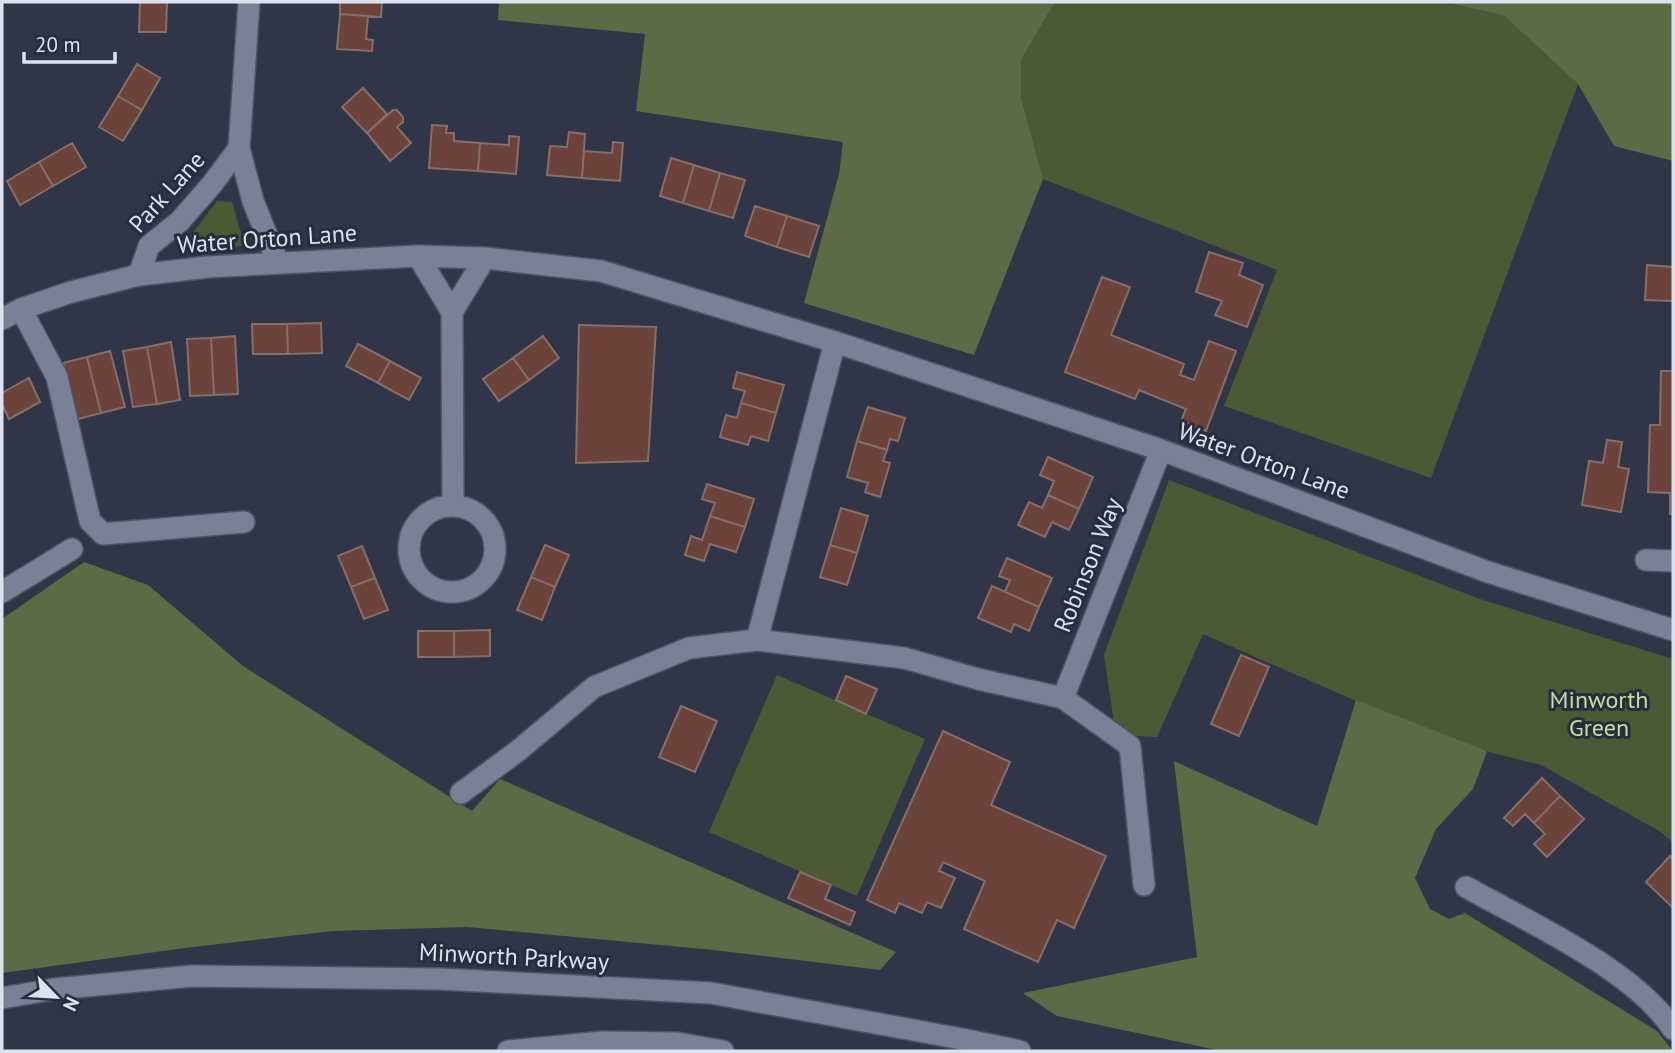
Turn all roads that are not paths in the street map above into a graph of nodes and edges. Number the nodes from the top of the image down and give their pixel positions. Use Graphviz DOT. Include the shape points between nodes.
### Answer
graph roads {
  1 [pos="250,2"];
  2 [pos="239,148"];
  3 [pos="418,256"];
  4 [pos="485,258"];
  5 [pos="278,263"];
  6 [pos="139,275"];
  7 [pos="21,309"];
  8 [pos="452,312"];
  9 [pos="2,319"];
  10 [pos="835,342"];
  11 [pos="1161,450"];
  12 [pos="453,506"];
  13 [pos="244,522"];
  14 [pos="72,549"];
  15 [pos="1646,560"];
  16 [pos="1673,561"];
  17 [pos="2,592"];
  18 [pos="1673,630"];
  19 [pos="757,640"];
  20 [pos="1063,698"];
  21 [pos="461,793"];
  22 [pos="1144,885"];
  23 [pos="1466,887"];
  24 [pos="2,998"];
  25 [pos="1673,1029"];
  26 [pos="508,1051"];
  27 [pos="723,1051"];
  28 [pos="1020,1051"];
  1 -- 2 [label="street, Park Lane"];
  2 -- 5 [label="street, Park Lane" via="253,201"];
  2 -- 6 [label="street, Park Lane" via="180,221 149,246"];
  3 -- 4 [label="street, Water Orton Lane"];
  3 -- 5 [label="street, Water Orton Lane"];
  3 -- 8 [label="street"];
  4 -- 8 [label="street"];
  4 -- 10 [label="street, Water Orton Lane" via="601,271"];
  5 -- 6 [label="street, Water Orton Lane"];
  6 -- 7 [label="street, Water Orton Lane"];
  7 -- 9 [label="street, Water Orton Lane"];
  7 -- 13 [label="street" via="57,377 90,521 103,534"];
  8 -- 12 [label="street"];
  10 -- 11 [label="street, Water Orton Lane"];
  10 -- 19 [label="street"];
  11 -- 18 [label="street, Water Orton Lane" via="1488,572"];
  11 -- 20 [label="street, Robinson Way"];
  12 -- 12 [label="street" via="479,514 489,526 496,551 492,566 478,584 449,592 427,584 416,573 410,544 420,520 433,510"];
  14 -- 17 [label="street"];
  15 -- 16 [label="street"];
  19 -- 20 [label="street" via="904,658"];
  19 -- 21 [label="street" via="689,648 594,687"];
  20 -- 22 [label="street" via="1130,746"];
  23 -- 25 [label="street" via="1598,961 1660,1010"];
  24 -- 28 [label="street, Minworth Parkway" via="192,976 440,979 711,993"];
  26 -- 27 [label="street" via="603,1042 677,1043"];
}
